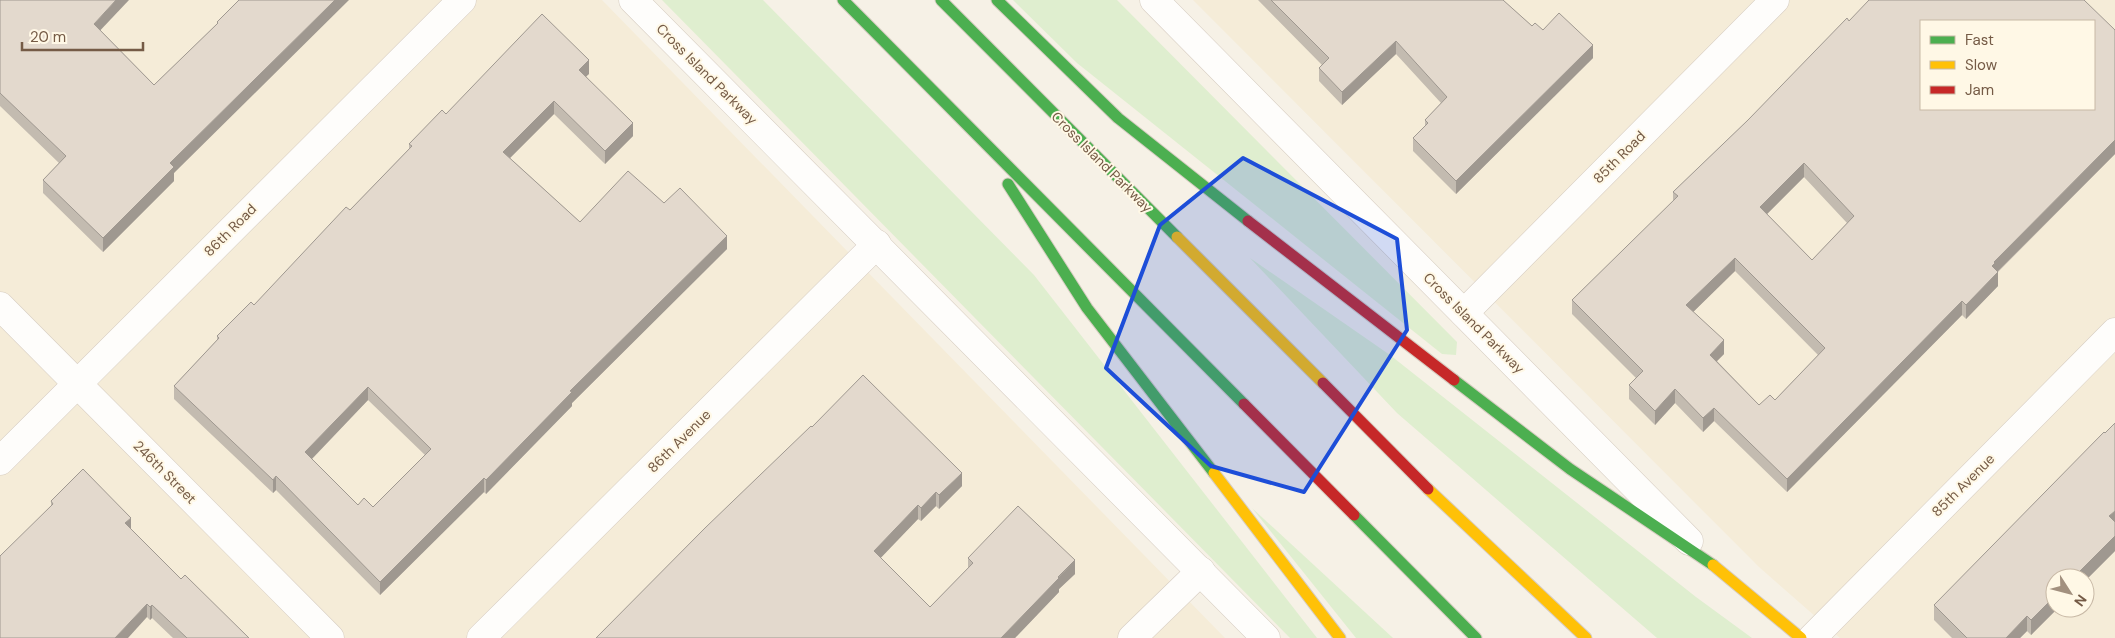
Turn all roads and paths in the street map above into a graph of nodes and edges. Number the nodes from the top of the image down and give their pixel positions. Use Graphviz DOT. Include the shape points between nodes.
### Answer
graph roads {
  1 [pos="462,0"];
  2 [pos="634,0"];
  3 [pos="842,0"];
  4 [pos="941,0"];
  5 [pos="997,0"];
  6 [pos="1154,0"];
  7 [pos="1775,0"];
  8 [pos="976,135"];
  9 [pos="877,244"];
  10 [pos="0,306"];
  11 [pos="1464,313"];
  12 [pos="2115,332"];
  13 [pos="77,382"];
  14 [pos="0,461"];
  15 [pos="1713,565"];
  16 [pos="1201,571"];
  17 [pos="330,638"];
  18 [pos="481,638"];
  19 [pos="1132,638"];
  20 [pos="1266,638"];
  21 [pos="1340,638"];
  22 [pos="1476,638"];
  23 [pos="1586,638"];
  24 [pos="1801,638"];
  25 [pos="1812,638"];
  1 -- 13 [label="street, 86th Road"];
  2 -- 9 [label="street, Cross Island Parkway"];
  3 -- 8 [label="main road"];
  4 -- 23 [label="main road, Cross Island Parkway" via="1404,465"];
  5 -- 15 [label="main road" via="1118,118 1212,194 1570,469"];
  6 -- 11 [label="street, Cross Island Parkway"];
  7 -- 11 [label="street, 85th Road"];
  8 -- 21 [label="main road" via="1087,308"];
  8 -- 22 [label="main road"];
  9 -- 16 [label="street, Cross Island Parkway"];
  9 -- 18 [label="street, 86th Avenue"];
  10 -- 13 [label="street, 246th Street"];
  11 -- 15 [label="street, Cross Island Parkway"];
  12 -- 25 [label="street, 85th Avenue"];
  13 -- 14 [label="street, 86th Road"];
  13 -- 17 [label="street, 246th Street"];
  15 -- 24 [label="main road, Cross Island Parkway"];
  16 -- 19 [label="street"];
  16 -- 20 [label="street, Cross Island Parkway"];
}
